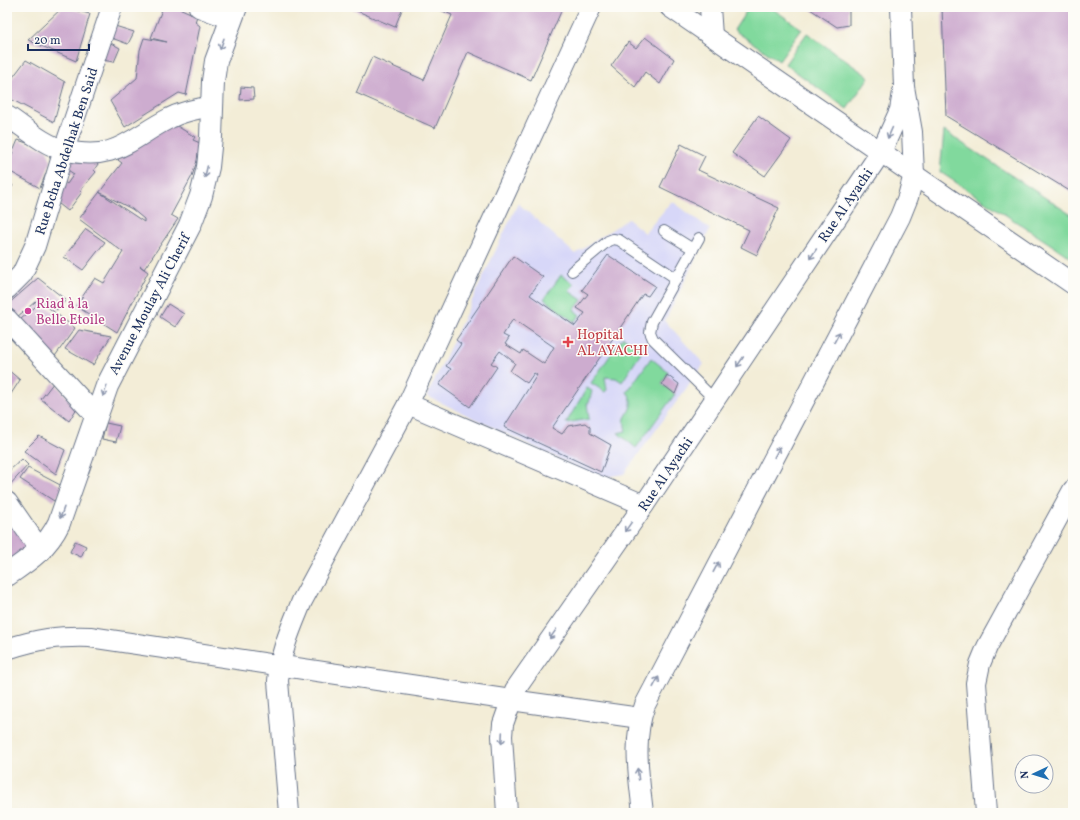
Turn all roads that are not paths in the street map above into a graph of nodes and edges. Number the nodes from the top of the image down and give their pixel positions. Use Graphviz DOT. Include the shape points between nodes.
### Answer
graph roads {
  1 [pos="112,7"];
  2 [pos="199,7"];
  3 [pos="592,7"];
  4 [pos="670,7"];
  5 [pos="710,7"];
  6 [pos="901,7"];
  7 [pos="234,13"];
  8 [pos="712,36"];
  9 [pos="904,87"];
  10 [pos="211,106"];
  11 [pos="7,116"];
  12 [pos="64,150"];
  13 [pos="881,152"];
  14 [pos="914,174"];
  15 [pos="664,231"];
  16 [pos="699,238"];
  17 [pos="693,249"];
  18 [pos="572,271"];
  19 [pos="677,279"];
  20 [pos="1073,284"];
  21 [pos="7,289"];
  22 [pos="7,319"];
  23 [pos="715,400"];
  24 [pos="408,404"];
  25 [pos="96,416"];
  26 [pos="1073,490"];
  27 [pos="7,502"];
  28 [pos="644,505"];
  29 [pos="41,551"];
  30 [pos="7,575"];
  31 [pos="7,648"];
  32 [pos="279,666"];
  33 [pos="511,700"];
  34 [pos="640,718"];
  35 [pos="288,813"];
  36 [pos="507,813"];
  37 [pos="643,813"];
  38 [pos="986,813"];
  1 -- 12 [label="street, Rue Bcha Abdelhak Ben Said"];
  2 -- 7 [label="street"];
  3 -- 24 [label="street"];
  4 -- 8 [label="street"];
  5 -- 8 [label="street"];
  6 -- 9 [label="street"];
  7 -- 10 [label="street, Avenue Moulay Ali Cherif, one-way" via="216,61"];
  8 -- 13 [label="street"];
  9 -- 13 [label="street, Rue Al Ayachi, one-way" via="900,110"];
  9 -- 14 [label="street" via="912,132"];
  10 -- 12 [label="street" via="183,112 114,150 97,153"];
  10 -- 25 [label="street, Avenue Moulay Ali Cherif, one-way" via="208,167 201,196 190,225 106,386"];
  11 -- 12 [label="street" via="48,144"];
  12 -- 21 [label="street, Rue Bcha Abdelhak Ben Said" via="30,261 22,274"];
  13 -- 14 [label="street"];
  13 -- 23 [label="street, Rue Al Ayachi, one-way"];
  14 -- 20 [label="street"];
  34 -- 14 [label="street, one-way" via="652,690 900,217"];
  15 -- 17 [label="lane"];
  16 -- 17 [label="lane"];
  17 -- 19 [label="lane"];
  18 -- 19 [label="lane" via="613,239 619,240"];
  19 -- 23 [label="lane" via="652,322 651,336"];
  22 -- 25 [label="street"];
  23 -- 28 [label="street, Rue Al Ayachi"];
  24 -- 28 [label="street"];
  24 -- 32 [label="street" via="302,601"];
  25 -- 29 [label="street, Avenue Moulay Ali Cherif, one-way" via="59,523"];
  26 -- 38 [label="street" via="980,664 976,683"];
  27 -- 29 [label="street"];
  28 -- 33 [label="street, Rue Al Ayachi, one-way" via="524,675"];
  29 -- 30 [label="street, Avenue Moulay Ali Cherif"];
  31 -- 32 [label="street" via="62,636 90,637"];
  32 -- 33 [label="street"];
  32 -- 35 [label="street"];
  33 -- 34 [label="street"];
  33 -- 36 [label="street, Rue Al Ayachi, one-way" via="502,736"];
  37 -- 34 [label="street, one-way" via="637,760"];
}
